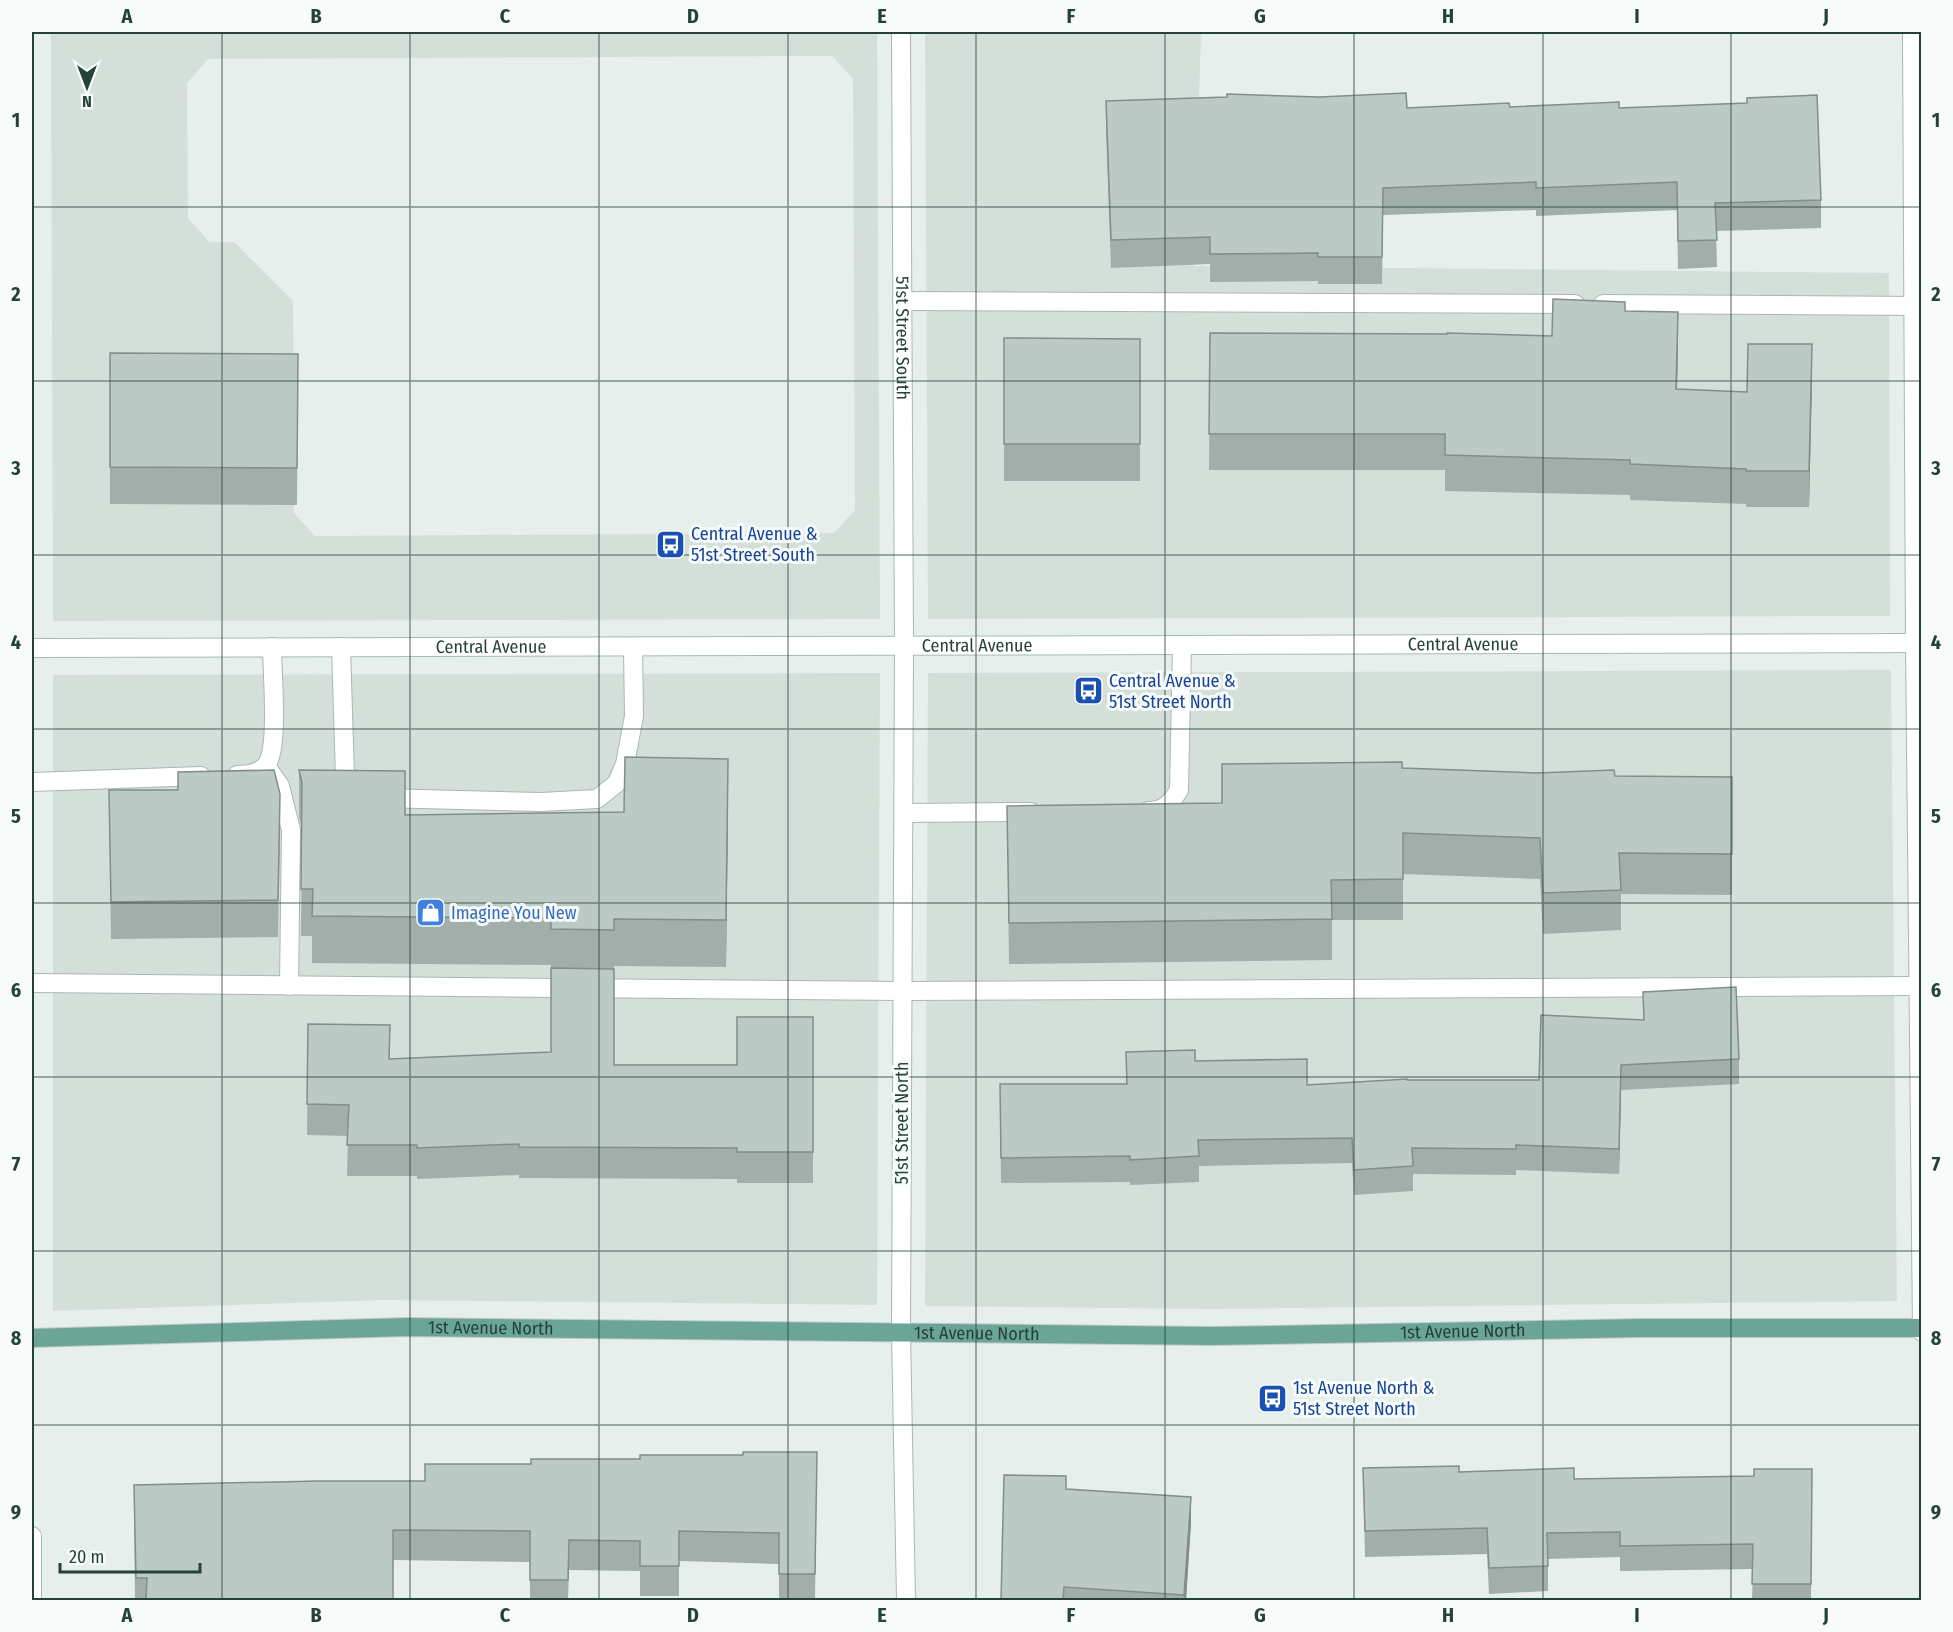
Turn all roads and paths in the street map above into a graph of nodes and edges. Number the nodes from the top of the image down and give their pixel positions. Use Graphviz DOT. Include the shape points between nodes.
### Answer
graph roads {
  1 [pos="901,32"];
  2 [pos="1912,32"];
  3 [pos="902,301"];
  4 [pos="1917,306"];
  5 [pos="1918,643"];
  6 [pos="1182,645"];
  7 [pos="633,646"];
  8 [pos="904,646"];
  9 [pos="272,647"];
  10 [pos="341,647"];
  11 [pos="32,648"];
  12 [pos="266,766"];
  13 [pos="32,782"];
  14 [pos="1133,811"];
  15 [pos="1053,812"];
  16 [pos="904,813"];
  17 [pos="32,983"];
  18 [pos="290,986"];
  19 [pos="1920,986"];
  20 [pos="902,991"];
  21 [pos="1922,1328"];
  22 [pos="901,1332"];
  23 [pos="1922,1332"];
  24 [pos="32,1338"];
  25 [pos="32,1536"];
  26 [pos="32,1600"];
  27 [pos="906,1600"];
  1 -- 3 [label="street, 51st Street South"];
  2 -- 4 [label="street"];
  3 -- 4 [label="street"];
  3 -- 8 [label="street, 51st Street South"];
  4 -- 5 [label="street"];
  5 -- 6 [label="street, Central Avenue"];
  5 -- 19 [label="street"];
  6 -- 8 [label="street, Central Avenue"];
  6 -- 14 [label="street" via="1179,790 1169,805 1156,811"];
  7 -- 8 [label="street, Central Avenue"];
  7 -- 10 [label="street, Central Avenue"];
  7 -- 10 [label="street" via="634,716 625,764 617,783 597,799 541,802 378,798 353,792 345,777"];
  8 -- 16 [label="street, 51st Street North"];
  9 -- 10 [label="street, Central Avenue"];
  9 -- 11 [label="street, Central Avenue"];
  9 -- 12 [label="street" via="273,750"];
  12 -- 13 [label="street" via="253,775"];
  12 -- 18 [label="street" via="280,786 291,830"];
  15 -- 16 [label="street"];
  16 -- 20 [label="street, 51st Street North"];
  17 -- 18 [label="street"];
  18 -- 20 [label="street"];
  19 -- 20 [label="street"];
  19 -- 21 [label="street"];
  20 -- 22 [label="street, 51st Street North"];
  21 -- 22 [label="main road, 1st Avenue North" via="1652,1328 1212,1336"];
  21 -- 23 [label="street"];
  22 -- 24 [label="main road, 1st Avenue North" via="407,1327"];
  22 -- 27 [label="street, 51st Street North"];
  25 -- 26 [label="street"];
}
